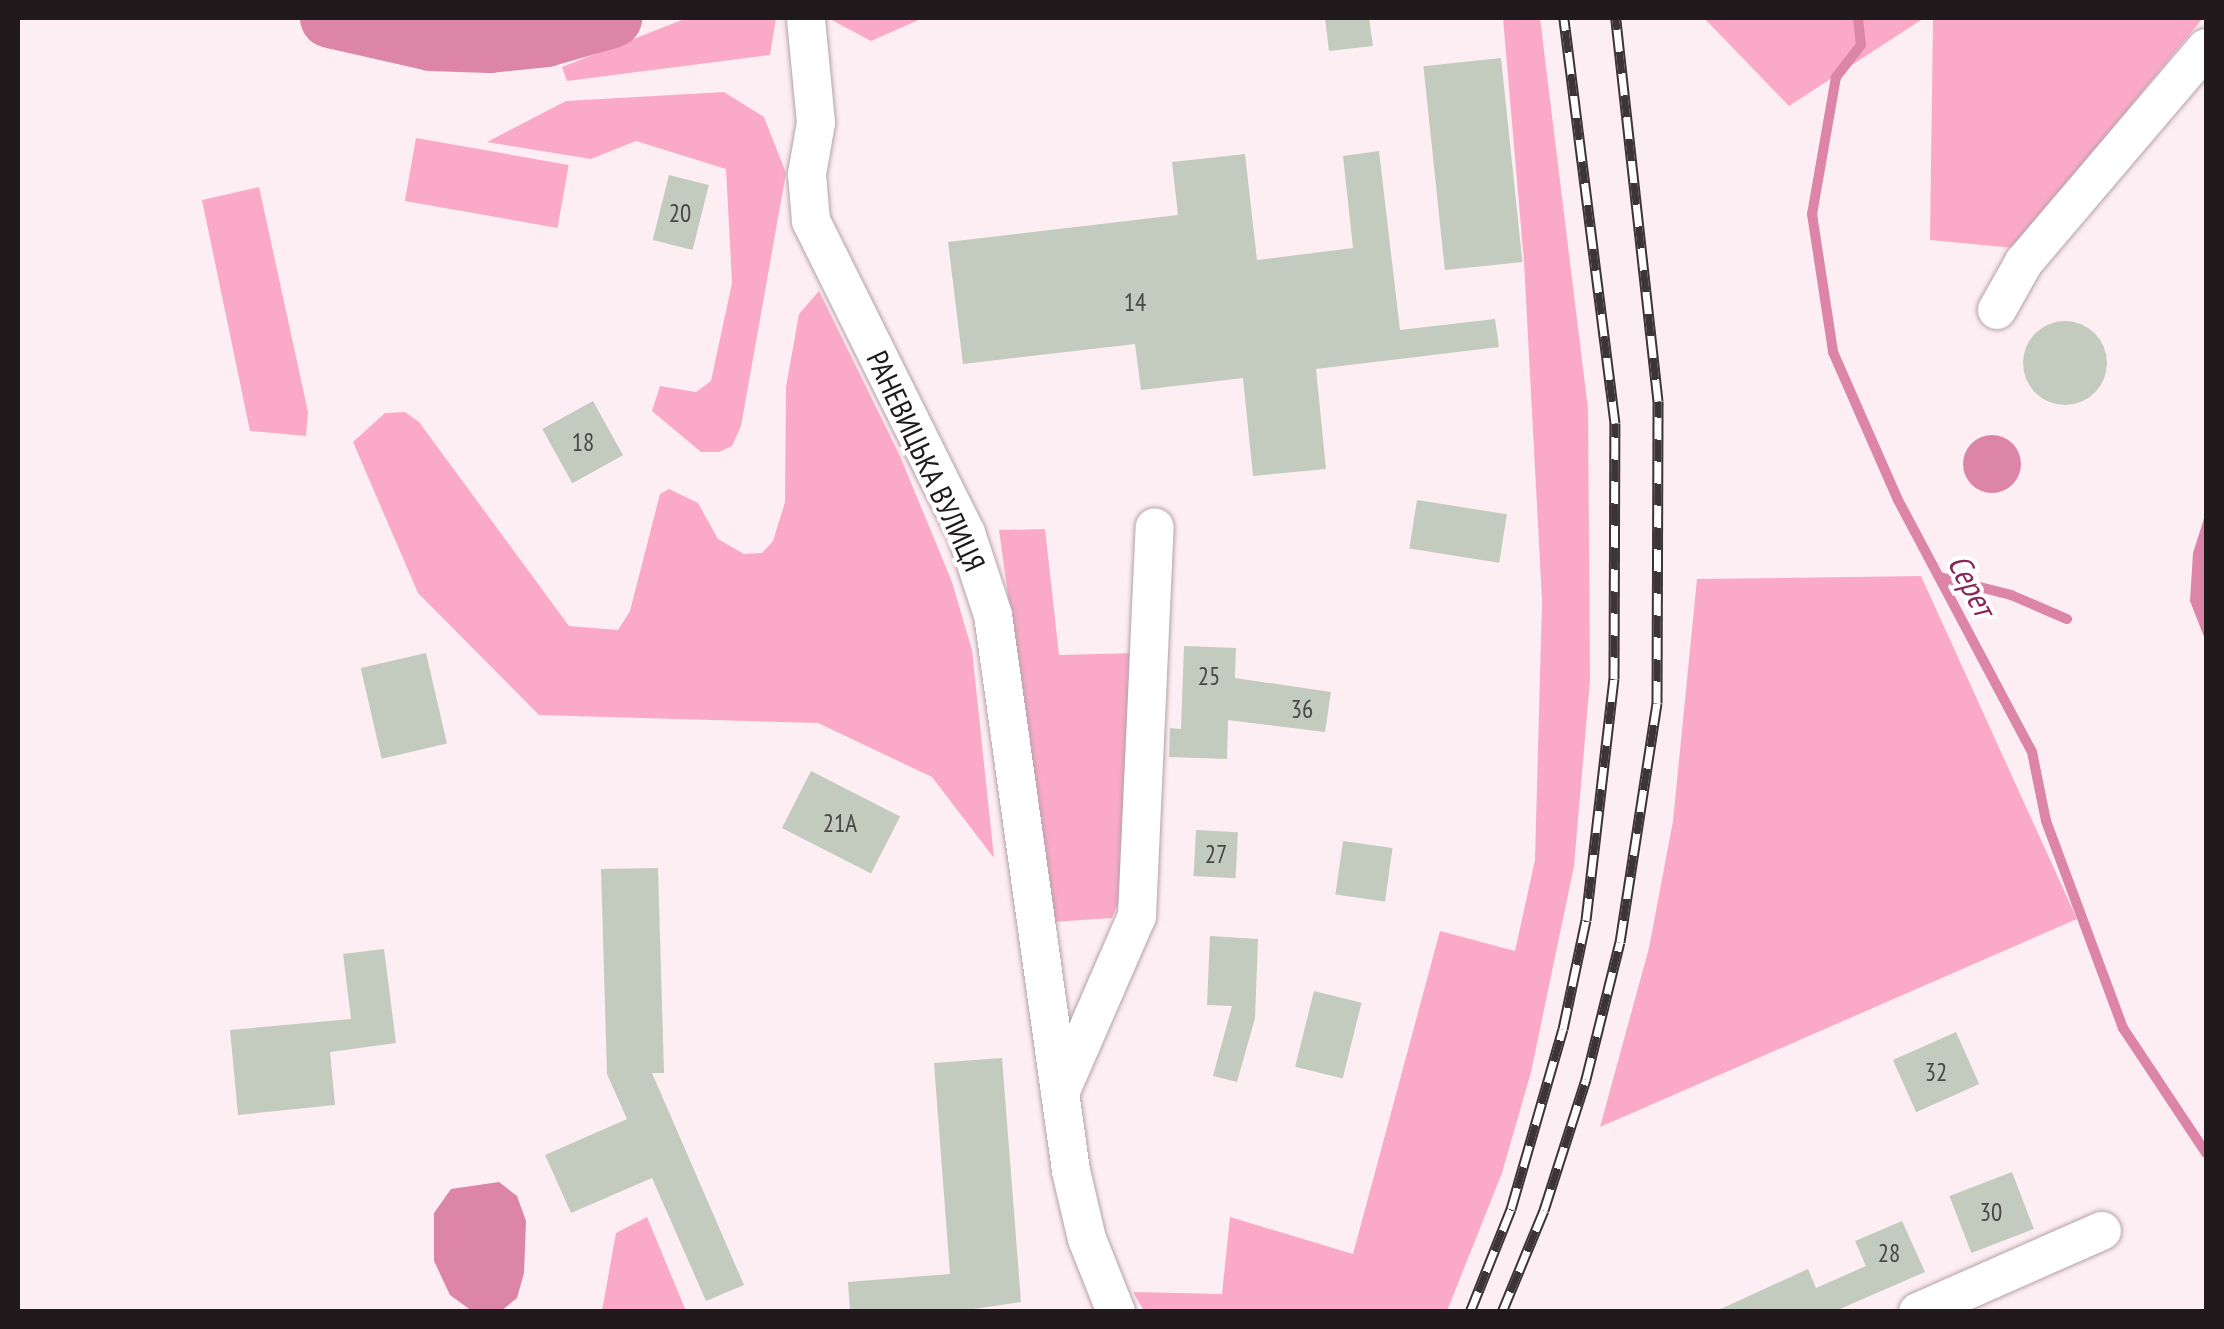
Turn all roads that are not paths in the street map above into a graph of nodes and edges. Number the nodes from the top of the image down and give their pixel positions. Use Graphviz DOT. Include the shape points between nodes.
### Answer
graph roads {
  1 [pos="806,18"];
  2 [pos="2206,48"];
  3 [pos="1998,310"];
  4 [pos="1155,527"];
  5 [pos="1060,1093"];
  6 [pos="2102,1231"];
  7 [pos="1116,1312"];
  8 [pos="1918,1312"];
  1 -- 5 [label="street, РАНЕВИЦЬКА ВУЛИЦЯ" via="816,123 807,174 812,221 966,533 993,615"];
  2 -- 3 [label="street" via="2024,262"];
  4 -- 5 [label="street" via="1137,916"];
  5 -- 7 [label="street, РАНЕВИЦЬКА ВУЛИЦЯ" via="1087,1239"];
  6 -- 8 [label="street"];
}
